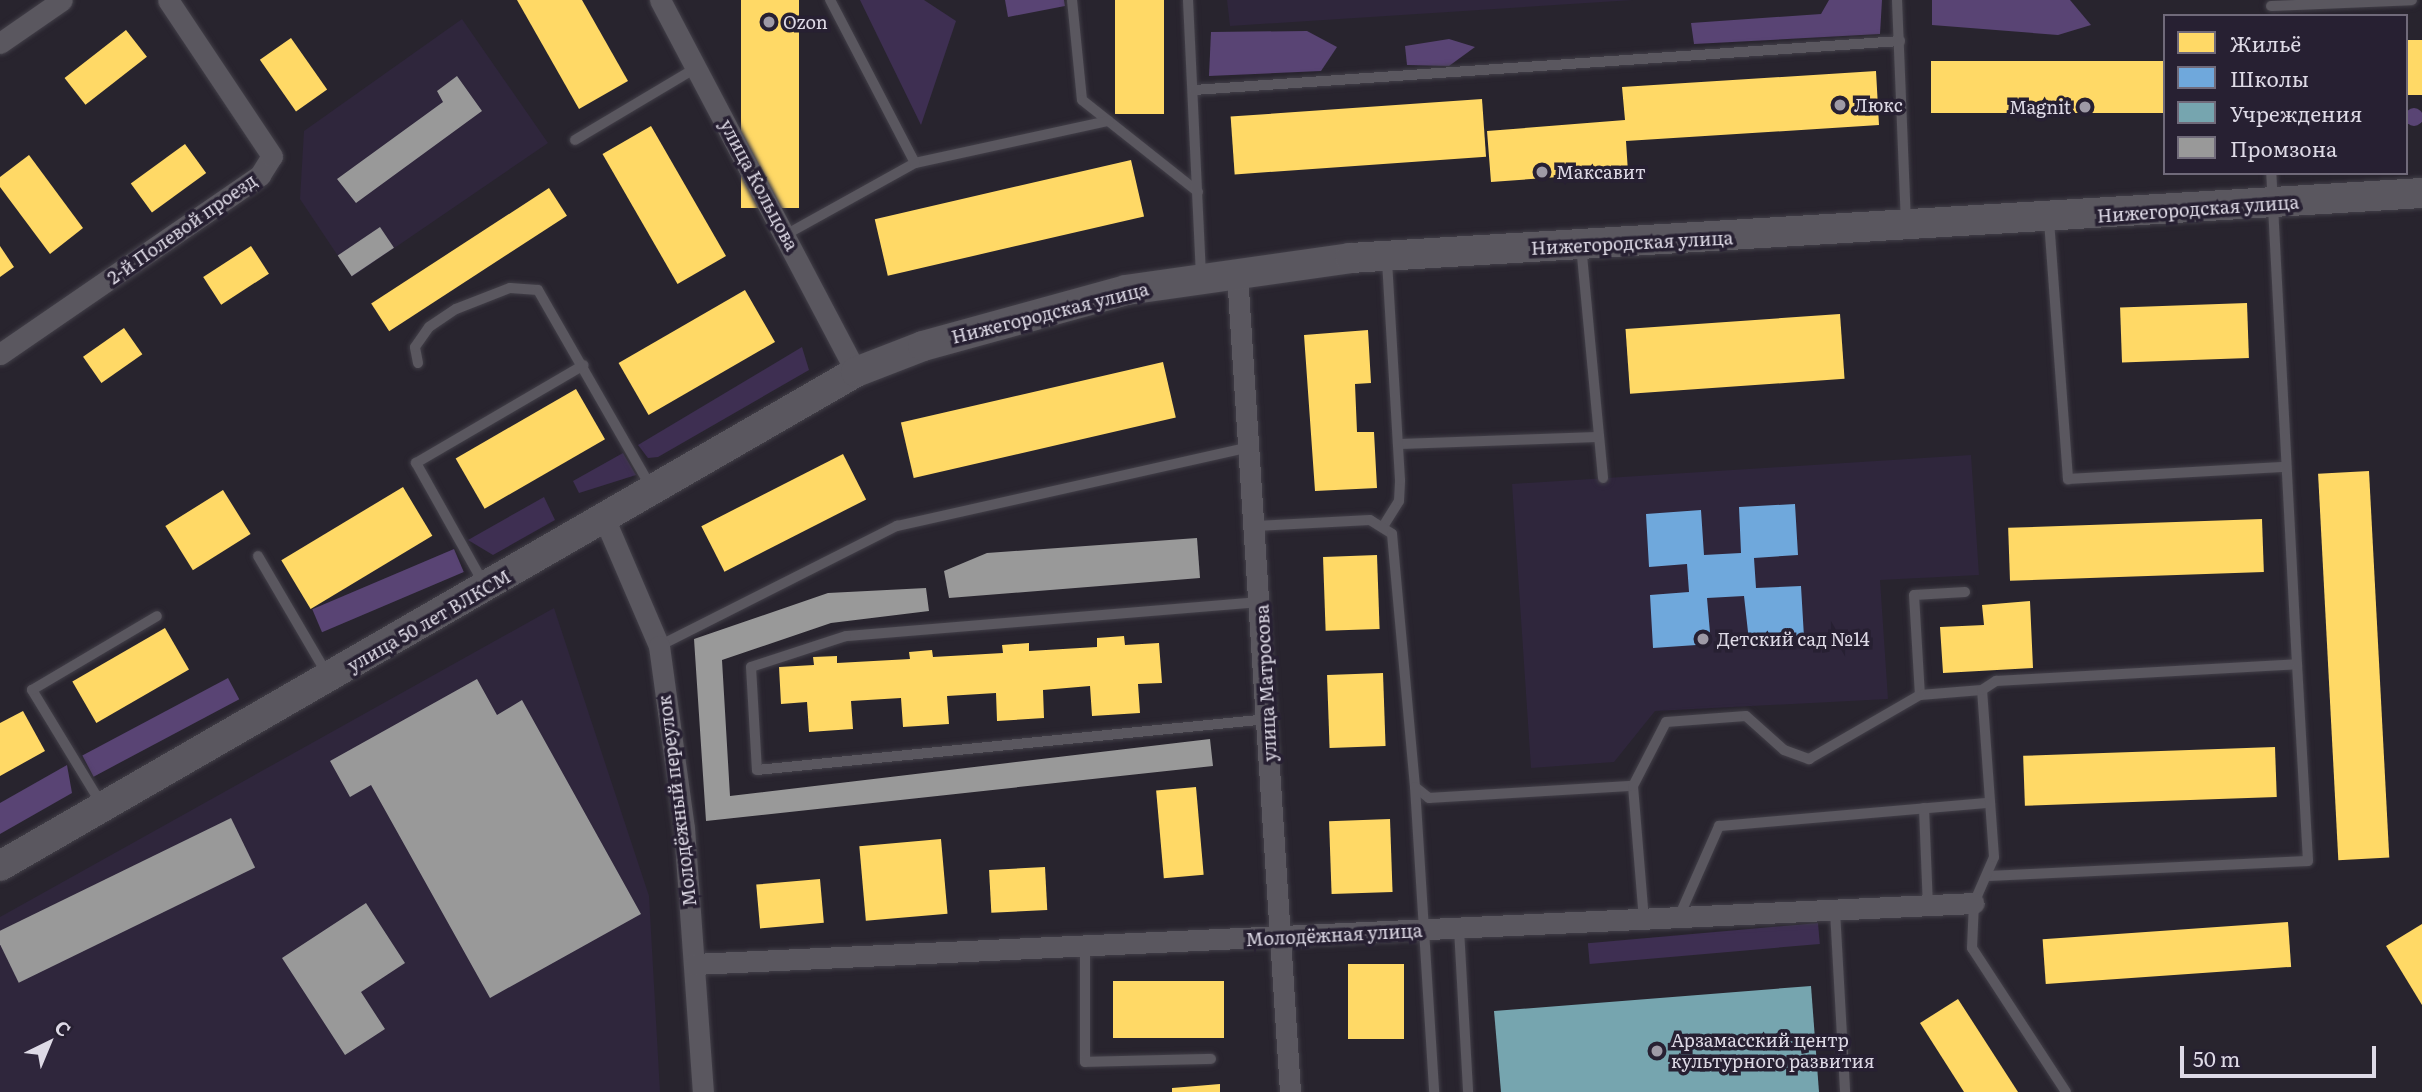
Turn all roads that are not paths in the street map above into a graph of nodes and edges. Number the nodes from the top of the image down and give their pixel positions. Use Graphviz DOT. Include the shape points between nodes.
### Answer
graph roads {
  1 [pos="62,0"];
  2 [pos="168,0"];
  3 [pos="660,0"];
  4 [pos="830,0"];
  5 [pos="1072,0"];
  6 [pos="1188,0"];
  7 [pos="1897,0"];
  8 [pos="2412,0"];
  9 [pos="2271,7"];
  10 [pos="1900,41"];
  11 [pos="0,43"];
  12 [pos="696,68"];
  13 [pos="1194,90"];
  14 [pos="1108,121"];
  15 [pos="575,140"];
  16 [pos="915,163"];
  17 [pos="2271,175"];
  18 [pos="1199,192"];
  19 [pos="2422,193"];
  20 [pos="2271,204"];
  21 [pos="2049,219"];
  22 [pos="1906,228"];
  23 [pos="787,234"];
  24 [pos="1580,245"];
  25 [pos="1387,256"];
  26 [pos="1237,274"];
  27 [pos="1201,278"];
  28 [pos="0,354"];
  29 [pos="418,363"];
  30 [pos="584,365"];
  31 [pos="856,372"];
  32 [pos="1599,437"];
  33 [pos="1398,444"];
  34 [pos="1250,447"];
  35 [pos="2286,467"];
  36 [pos="1603,478"];
  37 [pos="654,491"];
  38 [pos="606,520"];
  39 [pos="1384,525"];
  40 [pos="1256,526"];
  41 [pos="258,556"];
  42 [pos="486,589"];
  43 [pos="1965,592"];
  44 [pos="1261,602"];
  45 [pos="157,616"];
  46 [pos="659,646"];
  47 [pos="2297,664"];
  48 [pos="329,678"];
  49 [pos="1982,690"];
  50 [pos="1920,695"];
  51 [pos="1268,719"];
  52 [pos="1633,786"];
  53 [pos="1415,787"];
  54 [pos="1990,803"];
  55 [pos="103,807"];
  56 [pos="1924,808"];
  57 [pos="0,866"];
  58 [pos="1988,876"];
  59 [pos="1974,903"];
  60 [pos="1928,907"];
  61 [pos="1835,911"];
  62 [pos="1678,919"];
  63 [pos="1644,920"];
  64 [pos="1458,929"];
  65 [pos="1426,930"];
  66 [pos="1281,938"];
  67 [pos="1085,946"];
  68 [pos="695,964"];
  69 [pos="1211,1059"];
  70 [pos="704,1092"];
  71 [pos="1290,1092"];
  72 [pos="1434,1092"];
  73 [pos="1468,1092"];
  74 [pos="1845,1092"];
  75 [pos="2066,1092"];
  1 -- 11 [label="street"];
  2 -- 28 [label="street, 2-й Полевой проезд" via="272,156 260,175"];
  3 -- 12 [label="street, улица Кольцова"];
  4 -- 16 [label="lane"];
  5 -- 14 [label="lane" via="1082,100"];
  6 -- 13 [label="lane"];
  7 -- 10 [label="lane"];
  8 -- 9 [label="lane"];
  10 -- 13 [label="lane"];
  10 -- 22 [label="lane"];
  12 -- 15 [label="lane"];
  12 -- 23 [label="street, улица Кольцова"];
  13 -- 18 [label="lane"];
  14 -- 16 [label="lane"];
  14 -- 18 [label="lane"];
  16 -- 23 [label="lane"];
  17 -- 20 [label="lane"];
  18 -- 27 [label="lane"];
  19 -- 20 [label="street, Нижегородская улица"];
  20 -- 21 [label="street, Нижегородская улица"];
  20 -- 35 [label="lane"];
  21 -- 22 [label="street, Нижегородская улица"];
  21 -- 35 [label="lane" via="2068,479"];
  22 -- 24 [label="street, Нижегородская улица"];
  23 -- 31 [label="street, улица Кольцова"];
  24 -- 25 [label="street, Нижегородская улица"];
  24 -- 32 [label="lane"];
  25 -- 26 [label="street, Нижегородская улица"];
  25 -- 33 [label="lane"];
  26 -- 27 [label="street, Нижегородская улица"];
  26 -- 34 [label="street, улица Матросова"];
  27 -- 31 [label="street, Нижегородская улица" via="1126,290 923,346"];
  29 -- 30 [label="lane" via="415,347 429,327 483,295 510,288 538,290"];
  30 -- 37 [label="lane"];
  30 -- 42 [label="lane" via="416,463"];
  31 -- 37 [label="street, улица 50 лет ВЛКСМ"];
  32 -- 33 [label="lane"];
  32 -- 36 [label="lane"];
  33 -- 39 [label="lane" via="1399,501"];
  34 -- 40 [label="street, улица Матросова"];
  34 -- 46 [label="lane" via="897,526"];
  35 -- 47 [label="lane"];
  37 -- 38 [label="street, улица 50 лет ВЛКСМ"];
  38 -- 42 [label="street, улица 50 лет ВЛКСМ"];
  38 -- 46 [label="street, Молодёжный переулок"];
  39 -- 40 [label="lane"];
  39 -- 53 [label="lane" via="1392,534"];
  40 -- 44 [label="street, улица Матросова"];
  41 -- 48 [label="lane"];
  42 -- 48 [label="street, улица 50 лет ВЛКСМ"];
  43 -- 50 [label="lane" via="1914,595"];
  44 -- 51 [label="street, улица Матросова"];
  44 -- 51 [label="lane" via="846,636 751,667 757,770"];
  45 -- 55 [label="lane" via="32,690"];
  46 -- 68 [label="street, Молодёжный переулок"];
  47 -- 49 [label="lane" via="1996,681"];
  47 -- 58 [label="lane" via="2308,862"];
  48 -- 55 [label="street, улица 50 лет ВЛКСМ"];
  49 -- 50 [label="lane"];
  49 -- 54 [label="lane"];
  50 -- 52 [label="lane" via="1809,759 1784,750 1746,716 1666,722"];
  51 -- 66 [label="street, улица Матросова"];
  52 -- 53 [label="lane" via="1429,798"];
  52 -- 63 [label="lane"];
  53 -- 65 [label="lane"];
  54 -- 56 [label="lane"];
  54 -- 58 [label="lane" via="1994,857"];
  55 -- 57 [label="street, улица 50 лет ВЛКСМ"];
  56 -- 60 [label="lane"];
  56 -- 62 [label="lane" via="1719,826"];
  58 -- 59 [label="lane"];
  59 -- 60 [label="street, Молодёжная улица"];
  59 -- 75 [label="lane" via="1972,947"];
  60 -- 61 [label="street, Молодёжная улица"];
  61 -- 62 [label="street, Молодёжная улица"];
  61 -- 74 [label="lane"];
  62 -- 63 [label="street, Молодёжная улица"];
  63 -- 64 [label="street, Молодёжная улица"];
  64 -- 65 [label="street, Молодёжная улица"];
  64 -- 73 [label="lane"];
  65 -- 66 [label="street, Молодёжная улица"];
  65 -- 72 [label="lane"];
  66 -- 67 [label="street, Молодёжная улица"];
  66 -- 71 [label="street, улица Матросова"];
  67 -- 68 [label="street, Молодёжная улица"];
  67 -- 69 [label="lane" via="1085,1062"];
  68 -- 70 [label="street, Молодёжный переулок"];
}
